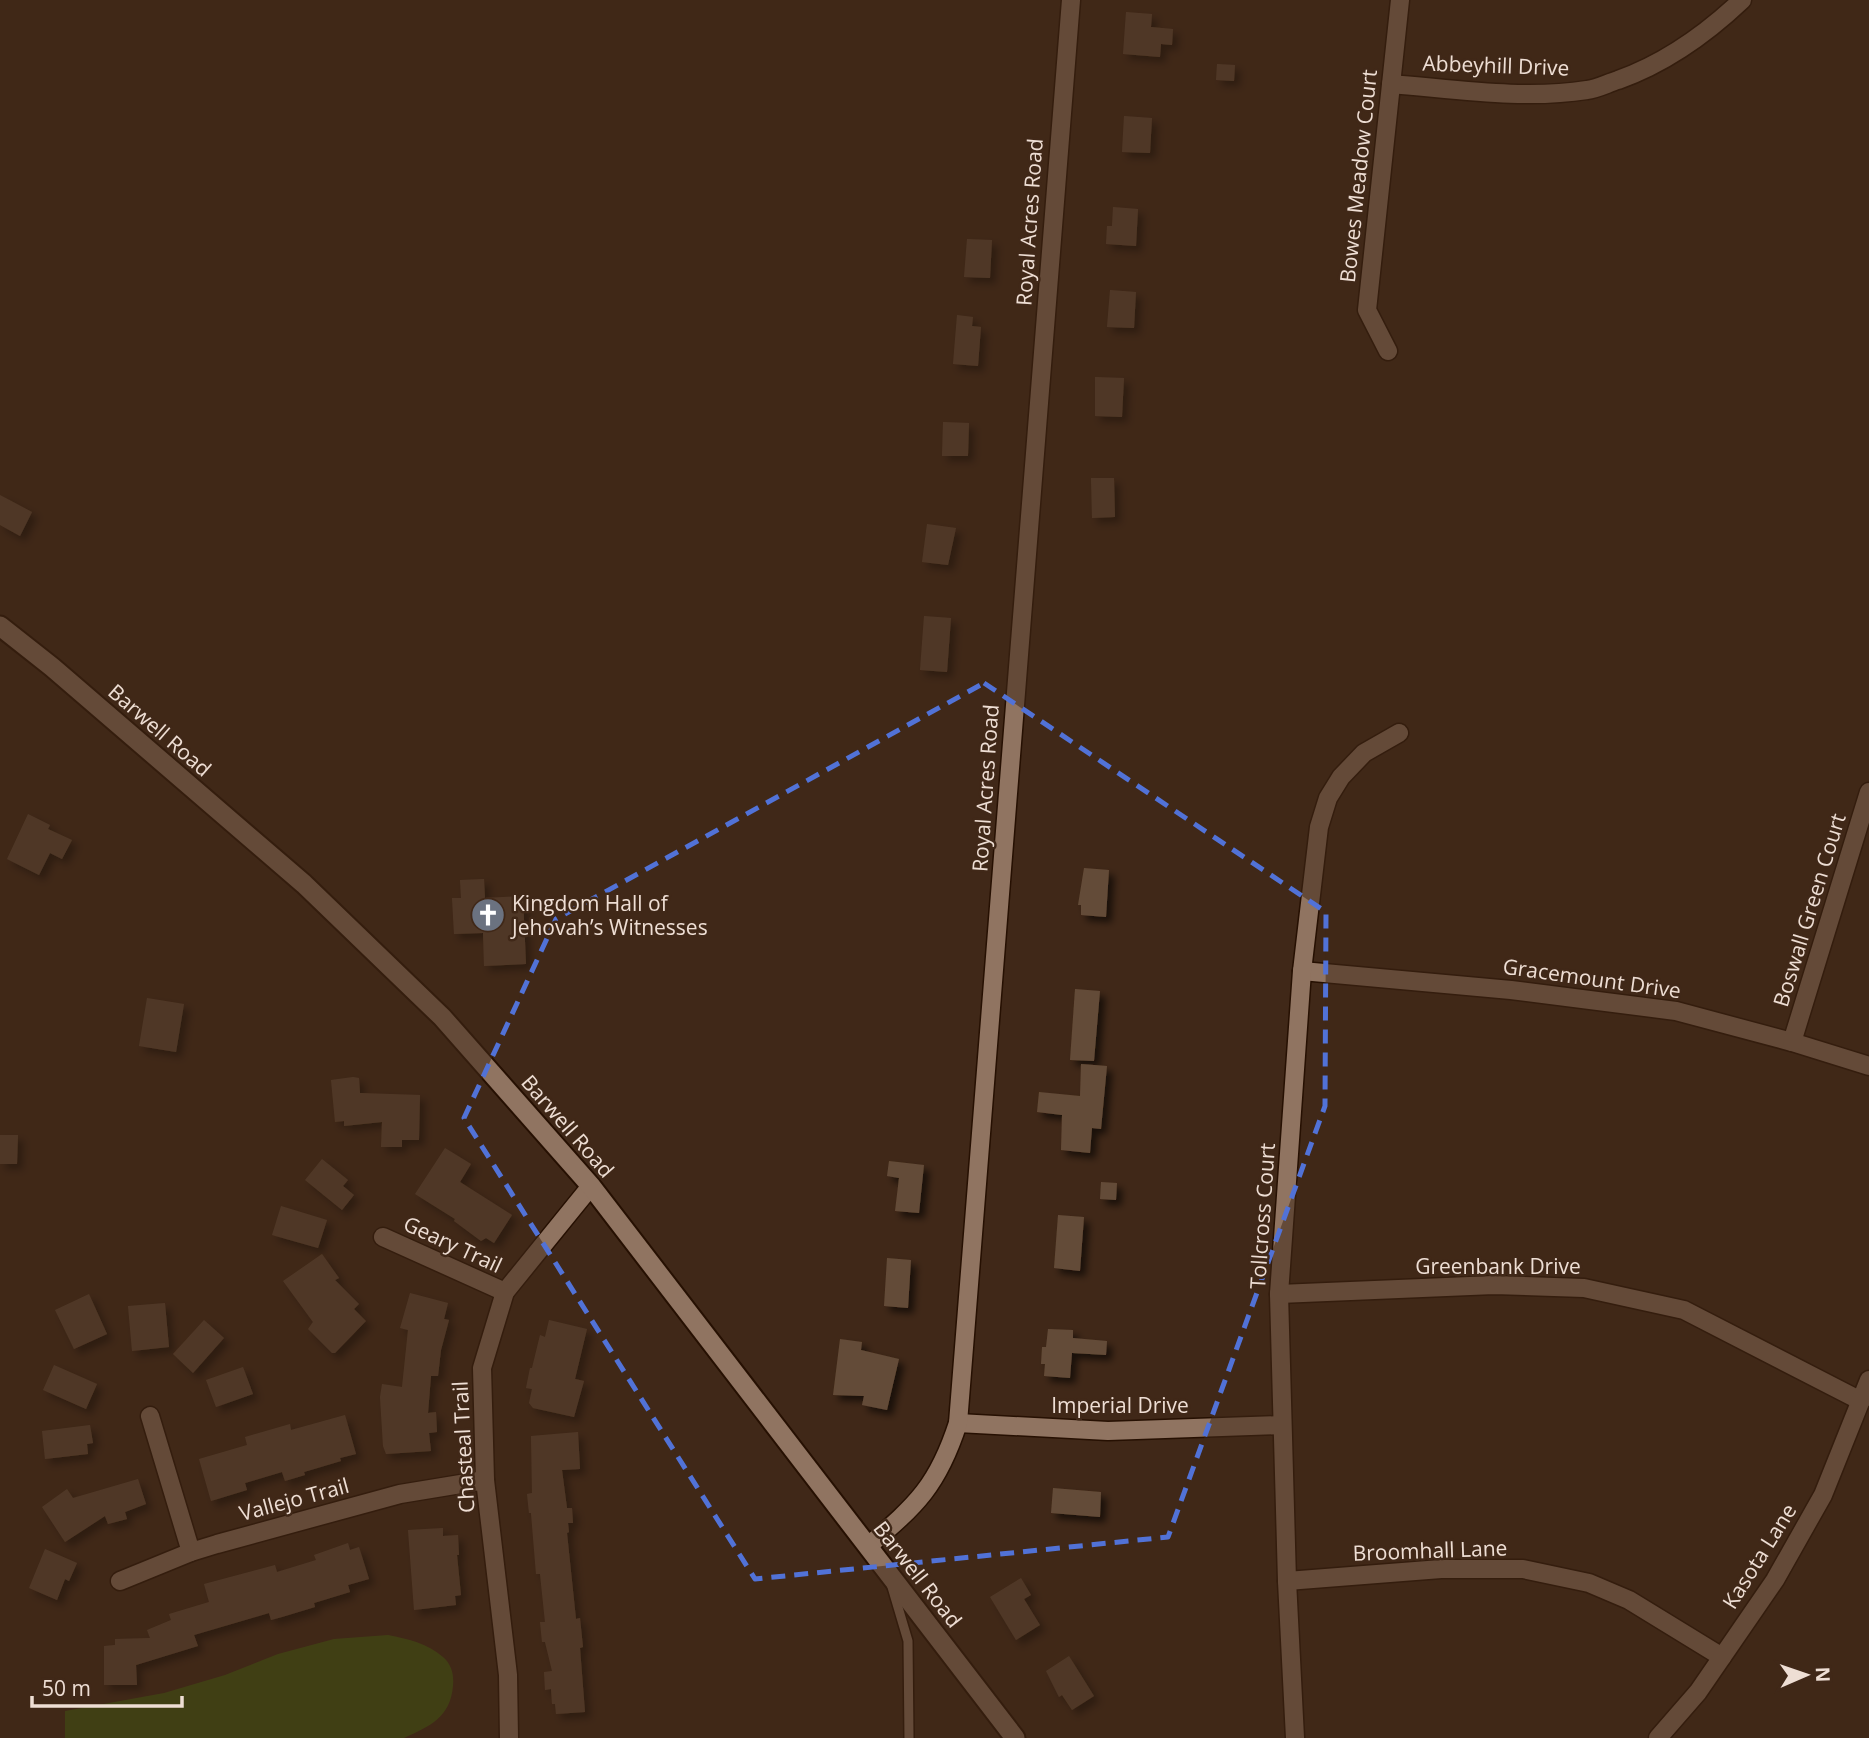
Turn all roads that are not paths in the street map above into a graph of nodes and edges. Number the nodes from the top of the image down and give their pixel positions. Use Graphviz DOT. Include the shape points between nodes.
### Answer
graph roads {
  1 [pos="1071,0"];
  2 [pos="1400,0"];
  3 [pos="1742,0"];
  4 [pos="1391,83"];
  5 [pos="1388,351"];
  6 [pos="2,631"];
  7 [pos="1399,733"];
  8 [pos="1869,792"];
  9 [pos="1302,971"];
  10 [pos="1793,1042"];
  11 [pos="1869,1066"];
  12 [pos="591,1186"];
  13 [pos="383,1237"];
  14 [pos="505,1292"];
  15 [pos="1279,1294"];
  16 [pos="1869,1380"];
  17 [pos="1861,1401"];
  18 [pos="150,1416"];
  19 [pos="958,1423"];
  20 [pos="1282,1425"];
  21 [pos="485,1480"];
  22 [pos="868,1546"];
  23 [pos="191,1552"];
  24 [pos="889,1575"];
  25 [pos="120,1581"];
  26 [pos="1287,1581"];
  27 [pos="1722,1657"];
  28 [pos="509,1738"];
  29 [pos="909,1738"];
  30 [pos="1015,1738"];
  31 [pos="1295,1738"];
  32 [pos="1658,1738"];
  1 -- 19 [label="street, Royal Acres Road"];
  2 -- 4 [label="street, Bowes Meadow Court"];
  3 -- 4 [label="street, Abbeyhill Drive" via="1681,51 1589,90 1534,94"];
  4 -- 5 [label="street, Bowes Meadow Court" via="1367,310"];
  6 -- 12 [label="street, Barwell Road" via="52,667 314,893 442,1017"];
  7 -- 9 [label="street, Tollcross Court" via="1364,752 1328,798 1319,827"];
  8 -- 10 [label="street, Boswall Green Court"];
  9 -- 10 [label="street, Gracemount Drive" via="1676,1011"];
  9 -- 15 [label="street, Tollcross Court"];
  10 -- 11 [label="street, Gracemount Drive"];
  12 -- 14 [label="street, Chasteal Trail"];
  12 -- 22 [label="street, Barwell Road"];
  13 -- 14 [label="street, Geary Trail"];
  14 -- 21 [label="street, Chasteal Trail" via="481,1368"];
  15 -- 17 [label="street, Greenbank Drive" via="1494,1285 1584,1288 1684,1310"];
  15 -- 20 [label="street, Tollcross Court"];
  16 -- 17 [label="street, Kasota Lane"];
  17 -- 27 [label="street, Kasota Lane" via="1823,1495 1775,1580"];
  18 -- 23 [label="street"];
  19 -- 20 [label="street, Imperial Drive" via="1108,1431"];
  19 -- 22 [label="street, Royal Acres Road" via="947,1457 928,1490"];
  20 -- 26 [label="street, Tollcross Court"];
  21 -- 23 [label="street, Vallejo Trail" via="400,1494"];
  21 -- 28 [label="street, Chasteal Trail" via="508,1675"];
  22 -- 24 [label="street, Barwell Road"];
  23 -- 25 [label="street, Vallejo Trail"];
  24 -- 29 [label="lane" via="908,1642"];
  24 -- 30 [label="street, Barwell Road"];
  26 -- 27 [label="street, Broomhall Lane" via="1441,1569 1522,1569 1589,1583 1629,1600"];
  26 -- 31 [label="street, Tollcross Court"];
  27 -- 32 [label="street, Kasota Lane"];
}
